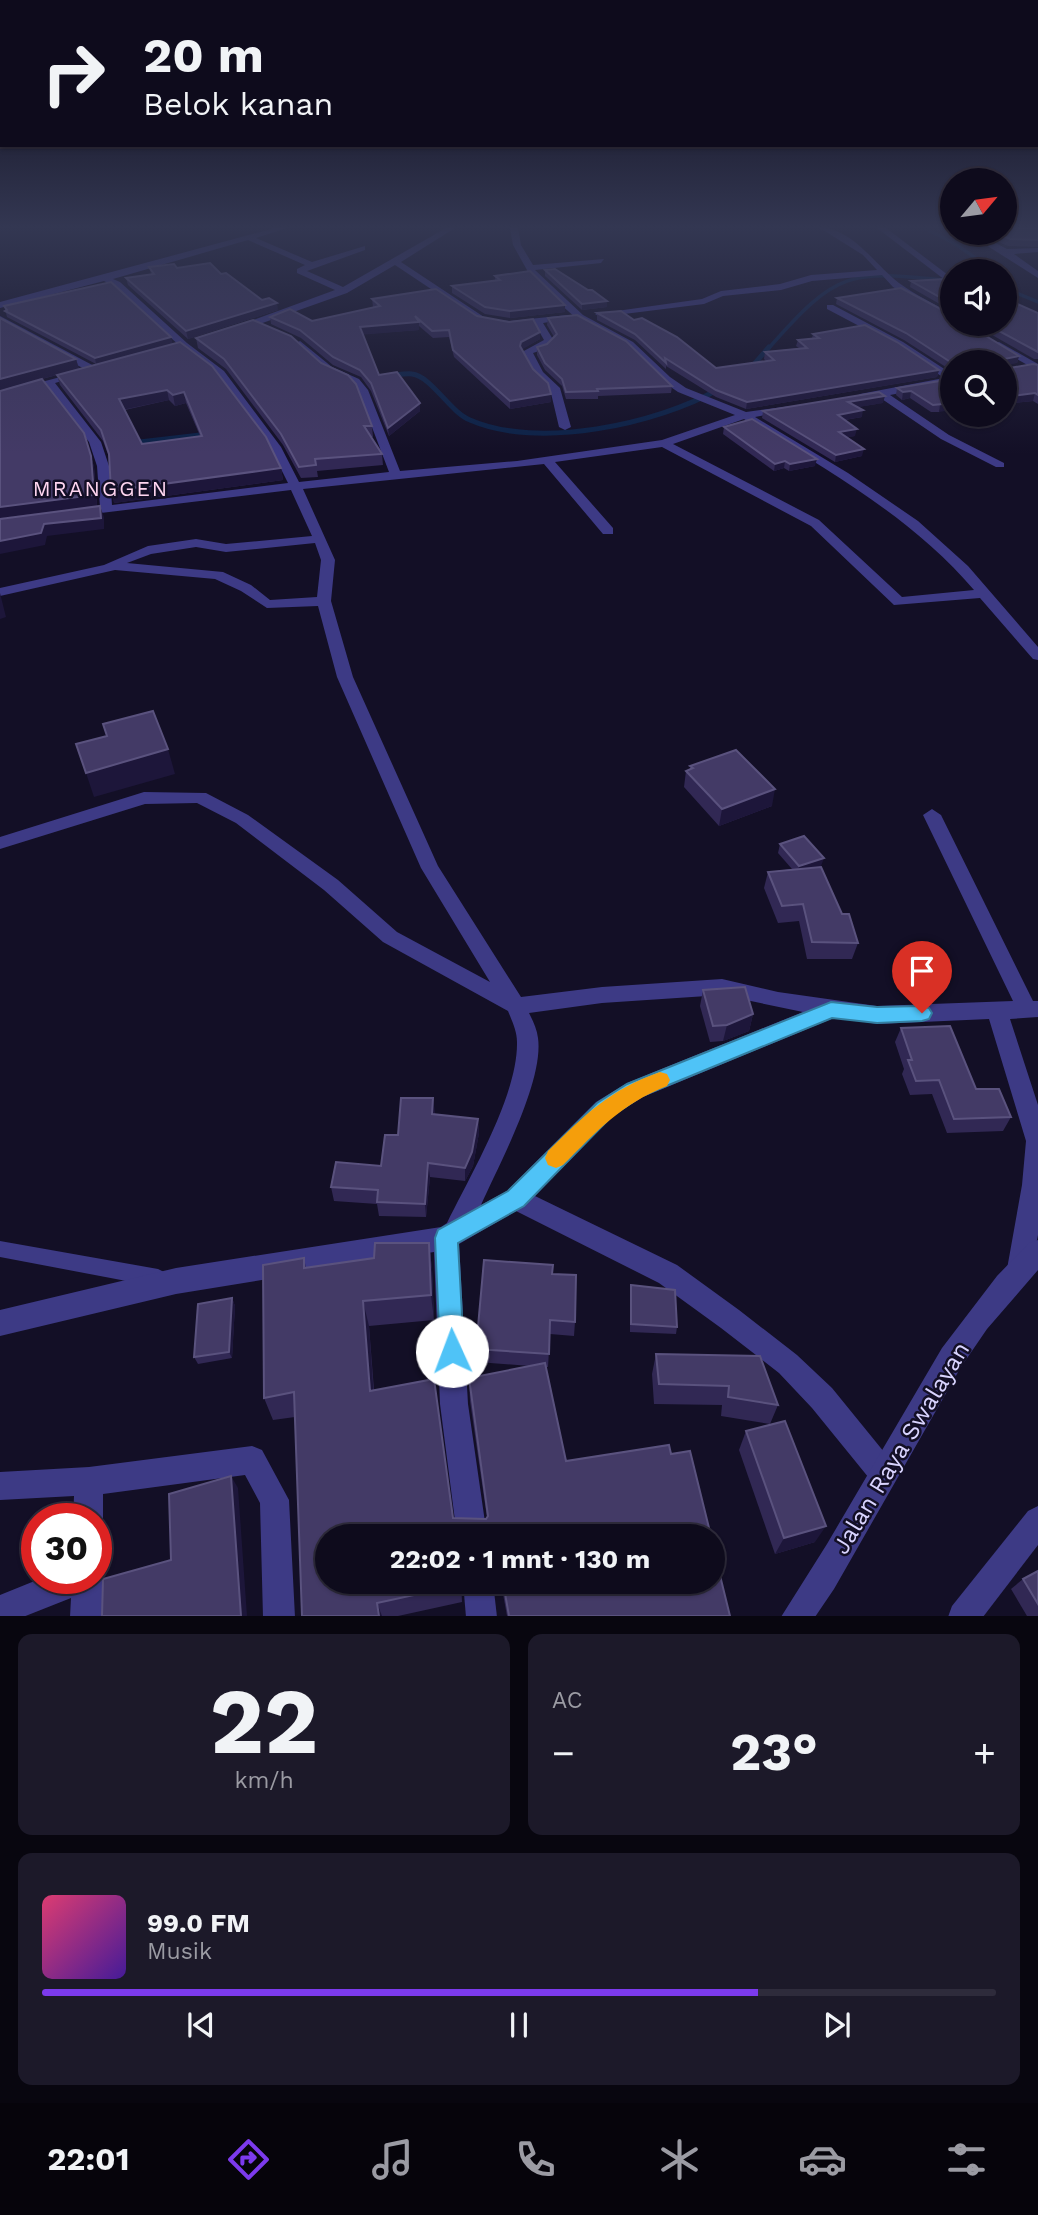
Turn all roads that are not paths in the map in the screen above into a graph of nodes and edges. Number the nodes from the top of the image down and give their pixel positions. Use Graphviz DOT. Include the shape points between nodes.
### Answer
graph roads {
  1 [pos="139,303"];
  2 [pos="311,303"];
  3 [pos="458,303"];
  4 [pos="565,303"];
  5 [pos="685,303"];
  6 [pos="830,307"];
  7 [pos="580,317"];
  8 [pos="0,319"];
  9 [pos="538,323"];
  10 [pos="255,324"];
  11 [pos="266,328"];
  12 [pos="231,331"];
  13 [pos="288,337"];
  14 [pos="195,341"];
  15 [pos="992,341"];
  16 [pos="179,346"];
  17 [pos="105,366"];
  18 [pos="1036,366"];
  19 [pos="92,369"];
  20 [pos="1017,369"];
  21 [pos="940,371"];
  22 [pos="940,381"];
  23 [pos="49,383"];
  24 [pos="881,393"];
  25 [pos="0,396"];
  26 [pos="840,400"];
  27 [pos="799,406"];
  28 [pos="745,415"];
  29 [pos="565,427"];
  30 [pos="664,443"];
  31 [pos="548,461"];
  32 [pos="1000,465"];
  33 [pos="396,475"];
  34 [pos="295,485"];
  35 [pos="106,509"];
  36 [pos="70,514"];
  37 [pos="608,531"];
  38 [pos="319,539"];
  39 [pos="106,567"];
  40 [pos="0,592"];
  41 [pos="985,593"];
  42 [pos="324,601"];
  43 [pos="1038,656"];
  44 [pos="932,816"];
  45 [pos="0,843"];
  46 [pos="516,1006"];
  47 [pos="1033,1009"];
  48 [pos="831,1010"];
  49 [pos="997,1010"];
  50 [pos="516,1199"];
  51 [pos="451,1234"];
  52 [pos="0,1249"];
  53 [pos="1029,1261"];
  54 [pos="176,1281"];
  55 [pos="0,1323"];
  56 [pos="883,1473"];
  57 [pos="89,1481"];
  58 [pos="0,1486"];
  59 [pos="88,1503"];
  60 [pos="1038,1521"];
  61 [pos="470,1524"];
  62 [pos="42,1594"];
  63 [pos="85,1594"];
  64 [pos="479,1594"];
  65 [pos="0,1610"];
  66 [pos="968,1614"];
  67 [pos="86,1616"];
  68 [pos="279,1616"];
  69 [pos="482,1616"];
  70 [pos="796,1616"];
  1 -- 16 [label="street"];
  2 -- 10 [label="street"];
  3 -- 9 [label="street" via="485,321"];
  4 -- 7 [label="street"];
  5 -- 7 [label="street"];
  6 -- 21 [label="street"];
  7 -- 9 [label="street"];
  7 -- 28 [label="street" via="630,344 689,395"];
  8 -- 19 [label="street"];
  9 -- 29 [label="street" via="549,341 527,352 538,373 555,388"];
  10 -- 11 [label="street"];
  10 -- 12 [label="street"];
  13 -- 33 [label="street" via="339,374 355,380 364,392"];
  14 -- 16 [label="street"];
  15 -- 18 [label="street"];
  16 -- 34 [label="street" via="230,383"];
  17 -- 19 [label="street"];
  18 -- 20 [label="street"];
  19 -- 23 [label="street"];
  22 -- 24 [label="street"];
  23 -- 25 [label="street"];
  23 -- 35 [label="street" via="98,447"];
  24 -- 26 [label="street"];
  24 -- 32 [label="street" via="945,437"];
  27 -- 28 [label="street"];
  28 -- 30 [label="street"];
  28 -- 41 [label="street" via="914,524"];
  30 -- 31 [label="street"];
  30 -- 41 [label="street" via="815,523 899,601"];
  31 -- 33 [label="street"];
  31 -- 37 [label="street"];
  33 -- 34 [label="street"];
  34 -- 35 [label="street"];
  34 -- 38 [label="street"];
  35 -- 36 [label="street"];
  38 -- 39 [label="street" via="226,548 196,543 156,548"];
  38 -- 42 [label="street" via="328,560"];
  39 -- 40 [label="street"];
  39 -- 42 [label="street" via="218,575 267,604"];
  41 -- 43 [label="street"];
  42 -- 46 [label="street" via="345,677 430,868"];
  44 -- 47 [label="street"];
  45 -- 46 [label="street" via="125,802 158,796 200,797 243,819 331,885 390,937"];
  46 -- 48 [label="street" via="602,995 723,988"];
  46 -- 51 [label="street" via="528,1042 522,1085"];
  47 -- 49 [label="street"];
  48 -- 49 [label="street" via="877,1015"];
  48 -- 50 [label="street" via="635,1090 590,1123"];
  49 -- 53 [label="street" via="1038,1140"];
  50 -- 51 [label="street"];
  50 -- 56 [label="street" via="668,1274 730,1319 814,1390"];
  51 -- 54 [label="street"];
  51 -- 61 [label="street" via="454,1404"];
  52 -- 54 [label="lane"];
  53 -- 56 [label="street, Jalan Raya Swalayan" via="959,1346"];
  54 -- 55 [label="street"];
  56 -- 70 [label="street, Jalan Raya Swalayan" via="837,1556"];
  57 -- 58 [label="street"];
  57 -- 59 [label="street"];
  57 -- 68 [label="street" via="252,1460 274,1500"];
  60 -- 66 [label="street"];
  62 -- 65 [label="street"];
  63 -- 67 [label="street"];
  64 -- 69 [label="street"];
}
